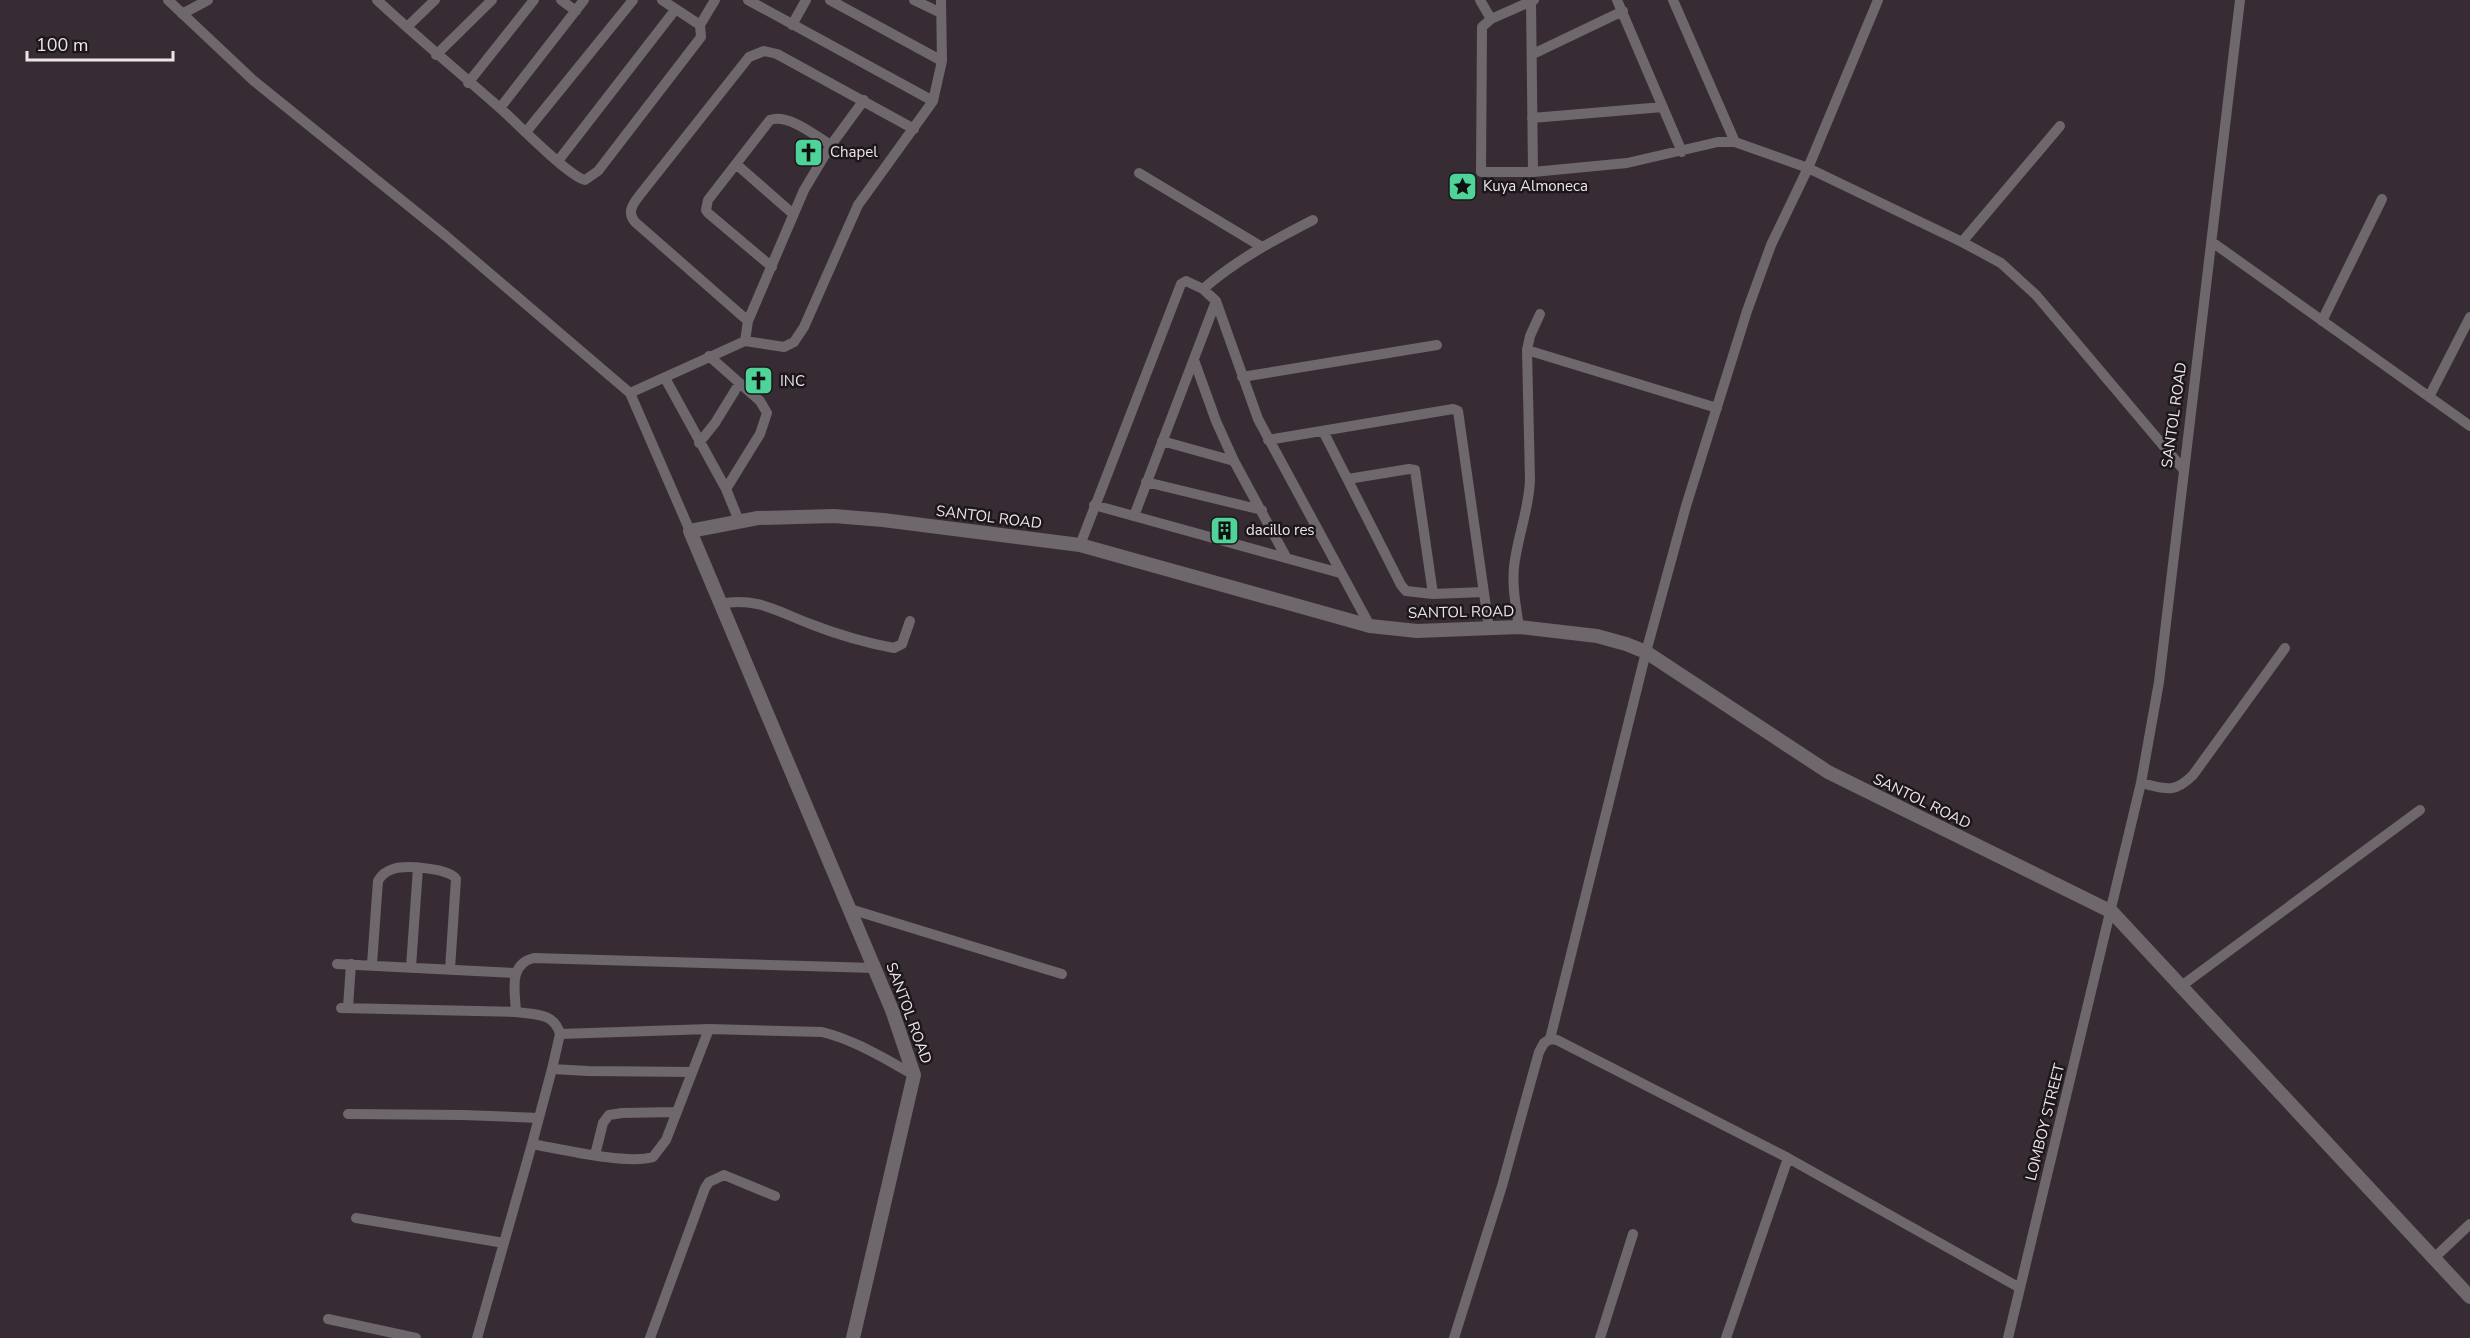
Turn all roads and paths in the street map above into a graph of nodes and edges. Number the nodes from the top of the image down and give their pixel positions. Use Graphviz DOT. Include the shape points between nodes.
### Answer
graph roads {
  1 [pos="168,0"];
  2 [pos="208,0"];
  3 [pos="377,0"];
  4 [pos="435,0"];
  5 [pos="492,0"];
  6 [pos="534,0"];
  7 [pos="561,0"];
  8 [pos="584,0"];
  9 [pos="633,0"];
  10 [pos="662,0"];
  11 [pos="715,0"];
  12 [pos="748,0"];
  13 [pos="806,0"];
  14 [pos="830,0"];
  15 [pos="914,0"];
  16 [pos="941,0"];
  17 [pos="1480,0"];
  18 [pos="1617,0"];
  19 [pos="1673,0"];
  20 [pos="1878,0"];
  21 [pos="2240,0"];
  22 [pos="1533,1"];
  23 [pos="675,10"];
  24 [pos="576,11"];
  25 [pos="1623,12"];
  26 [pos="182,14"];
  27 [pos="941,14"];
  28 [pos="1491,19"];
  29 [pos="700,25"];
  30 [pos="792,25"];
  31 [pos="407,27"];
  32 [pos="1533,54"];
  33 [pos="436,55"];
  34 [pos="942,61"];
  35 [pos="468,83"];
  36 [pos="864,100"];
  37 [pos="933,101"];
  38 [pos="1663,107"];
  39 [pos="500,108"];
  40 [pos="1532,118"];
  41 [pos="2060,126"];
  42 [pos="914,129"];
  43 [pos="526,132"];
  44 [pos="1735,142"];
  45 [pos="831,145"];
  46 [pos="1682,152"];
  47 [pos="558,161"];
  48 [pos="736,164"];
  49 [pos="1808,168"];
  50 [pos="1533,172"];
  51 [pos="1139,173"];
  52 [pos="2382,200"];
  53 [pos="792,213"];
  54 [pos="1313,219"];
  55 [pos="1962,242"];
  56 [pos="2212,242"];
  57 [pos="1262,247"];
  58 [pos="772,267"];
  59 [pos="1203,289"];
  60 [pos="1216,301"];
  61 [pos="1540,315"];
  62 [pos="2470,317"];
  63 [pos="748,321"];
  64 [pos="2322,321"];
  65 [pos="745,340"];
  66 [pos="1437,345"];
  67 [pos="1527,350"];
  68 [pos="709,356"];
  69 [pos="1194,360"];
  70 [pos="1242,377"];
  71 [pos="664,378"];
  72 [pos="739,384"];
  73 [pos="630,393"];
  74 [pos="2428,397"];
  75 [pos="1717,408"];
  76 [pos="2470,426"];
  77 [pos="1323,431"];
  78 [pos="1269,440"];
  79 [pos="1162,441"];
  80 [pos="699,443"];
  81 [pos="1234,461"];
  82 [pos="2183,469"];
  83 [pos="1348,479"];
  84 [pos="1146,482"];
  85 [pos="726,489"];
  86 [pos="1094,505"];
  87 [pos="1262,510"];
  88 [pos="1134,516"];
  89 [pos="739,521"];
  90 [pos="690,531"];
  91 [pos="1080,545"];
  92 [pos="1286,557"];
  93 [pos="1340,573"];
  94 [pos="1484,592"];
  95 [pos="1433,594"];
  96 [pos="720,604"];
  97 [pos="910,621"];
  98 [pos="1370,626"];
  99 [pos="1519,627"];
  100 [pos="1490,628"];
  101 [pos="2285,648"];
  102 [pos="1646,652"];
  103 [pos="2142,783"];
  104 [pos="2420,810"];
  105 [pos="418,868"];
  106 [pos="850,909"];
  107 [pos="2112,912"];
  108 [pos="337,964"];
  109 [pos="351,964"];
  110 [pos="372,964"];
  111 [pos="411,968"];
  112 [pos="874,968"];
  113 [pos="450,969"];
  114 [pos="515,973"];
  115 [pos="1062,974"];
  116 [pos="2180,987"];
  117 [pos="516,1012"];
  118 [pos="709,1029"];
  119 [pos="560,1034"];
  120 [pos="1550,1039"];
  121 [pos="552,1069"];
  122 [pos="692,1072"];
  123 [pos="914,1075"];
  124 [pos="676,1112"];
  125 [pos="348,1114"];
  126 [pos="539,1118"];
  127 [pos="532,1144"];
  128 [pos="595,1155"];
  129 [pos="1788,1158"];
  130 [pos="775,1196"];
  131 [pos="356,1218"];
  132 [pos="2470,1224"];
  133 [pos="1633,1234"];
  134 [pos="504,1243"];
  135 [pos="2433,1259"];
  136 [pos="2020,1288"];
  137 [pos="2470,1297"];
  138 [pos="328,1318"];
  139 [pos="416,1338"];
  140 [pos="477,1338"];
  141 [pos="650,1338"];
  142 [pos="853,1338"];
  143 [pos="1454,1338"];
  144 [pos="1600,1338"];
  145 [pos="1726,1338"];
  146 [pos="2008,1338"];
  1 -- 26 [label="street"];
  2 -- 26 [label="street"];
  3 -- 31 [label="street"];
  4 -- 31 [label="street"];
  5 -- 33 [label="street"];
  6 -- 35 [label="street"];
  7 -- 24 [label="street"];
  8 -- 24 [label="street"];
  9 -- 43 [label="street"];
  10 -- 23 [label="street"];
  11 -- 29 [label="street"];
  12 -- 30 [label="street"];
  13 -- 30 [label="street"];
  14 -- 34 [label="street"];
  15 -- 27 [label="street"];
  16 -- 27 [label="street"];
  17 -- 28 [label="street"];
  18 -- 25 [label="street"];
  19 -- 44 [label="street"];
  20 -- 49 [label="street"];
  21 -- 56 [label="street, SANTOL ROAD"];
  22 -- 28 [label="street"];
  22 -- 32 [label="street"];
  23 -- 29 [label="street"];
  23 -- 47 [label="street"];
  24 -- 39 [label="street"];
  25 -- 32 [label="street"];
  25 -- 38 [label="street"];
  26 -- 73 [label="street" via="254,81 446,236"];
  27 -- 34 [label="street"];
  28 -- 50 [label="street" via="1481,33 1480,170"];
  29 -- 47 [label="street" via="702,34 698,42 598,171 581,179"];
  30 -- 37 [label="street"];
  31 -- 33 [label="street"];
  32 -- 40 [label="street"];
  33 -- 35 [label="street"];
  34 -- 37 [label="street"];
  35 -- 39 [label="street"];
  36 -- 42 [label="street"];
  36 -- 45 [label="street"];
  36 -- 63 [label="street" via="777,54 758,52 749,57 633,205 630,215 635,222"];
  37 -- 42 [label="street"];
  38 -- 40 [label="street"];
  38 -- 46 [label="street"];
  39 -- 43 [label="street"];
  40 -- 50 [label="street"];
  41 -- 55 [label="street"];
  42 -- 65 [label="street" via="858,205 794,342 778,347"];
  43 -- 47 [label="street"];
  44 -- 46 [label="street" via="1718,142"];
  44 -- 49 [label="street"];
  45 -- 48 [label="street" via="790,121 773,118"];
  45 -- 53 [label="street"];
  46 -- 50 [label="street" via="1627,163"];
  48 -- 53 [label="street"];
  48 -- 58 [label="street" via="708,200 706,210"];
  49 -- 55 [label="street"];
  49 -- 75 [label="street" via="1771,246"];
  51 -- 57 [label="street"];
  52 -- 64 [label="street"];
  53 -- 58 [label="street"];
  54 -- 57 [label="street"];
  55 -- 82 [label="street" via="2001,263 2036,295"];
  56 -- 64 [label="street"];
  56 -- 82 [label="street, SANTOL ROAD"];
  57 -- 59 [label="street"];
  58 -- 63 [label="street"];
  59 -- 60 [label="street"];
  59 -- 86 [label="street" via="1186,280 1180,284"];
  60 -- 69 [label="street"];
  60 -- 70 [label="street"];
  61 -- 67 [label="street"];
  62 -- 74 [label="street"];
  63 -- 65 [label="street"];
  64 -- 74 [label="street"];
  65 -- 68 [label="street"];
  66 -- 70 [label="street"];
  67 -- 75 [label="street"];
  67 -- 99 [label="street" via="1530,496 1513,579"];
  68 -- 71 [label="street"];
  68 -- 72 [label="street"];
  69 -- 79 [label="street"];
  69 -- 81 [label="street"];
  70 -- 78 [label="street"];
  71 -- 73 [label="street"];
  71 -- 80 [label="street"];
  72 -- 80 [label="street"];
  72 -- 85 [label="street" via="765,406 767,416"];
  73 -- 90 [label="street"];
  74 -- 76 [label="street"];
  75 -- 102 [label="street"];
  77 -- 78 [label="street"];
  77 -- 83 [label="street"];
  77 -- 94 [label="street" via="1458,411"];
  78 -- 93 [label="street"];
  79 -- 81 [label="street"];
  79 -- 84 [label="street"];
  80 -- 85 [label="street"];
  81 -- 87 [label="street"];
  82 -- 103 [label="street, SANTOL ROAD" via="2159,682"];
  83 -- 95 [label="street" via="1401,585 1406,591"];
  83 -- 95 [label="street" via="1414,470"];
  84 -- 87 [label="street"];
  84 -- 88 [label="street"];
  85 -- 89 [label="street"];
  86 -- 88 [label="street"];
  86 -- 91 [label="street"];
  87 -- 92 [label="street"];
  88 -- 92 [label="street"];
  89 -- 90 [label="street, SANTOL ROAD"];
  89 -- 91 [label="street, SANTOL ROAD" via="834,516"];
  90 -- 96 [label="street, SANTOL ROAD"];
  91 -- 98 [label="street, SANTOL ROAD"];
  92 -- 93 [label="street"];
  93 -- 98 [label="street"];
  94 -- 95 [label="street"];
  94 -- 100 [label="street"];
  96 -- 97 [label="street" via="757,603 824,629 894,648 902,644"];
  96 -- 106 [label="street, SANTOL ROAD"];
  98 -- 100 [label="street, SANTOL ROAD" via="1418,631"];
  99 -- 100 [label="street, SANTOL ROAD"];
  99 -- 102 [label="street, SANTOL ROAD" via="1597,636"];
  101 -- 103 [label="street" via="2183,785 2167,789"];
  102 -- 107 [label="street, SANTOL ROAD" via="1828,772"];
  102 -- 120 [label="street"];
  103 -- 107 [label="street, SANTOL ROAD"];
  104 -- 116 [label="street"];
  105 -- 110 [label="street" via="394,868 378,881"];
  105 -- 111 [label="street"];
  105 -- 113 [label="street" via="447,872 456,879"];
  106 -- 112 [label="street, SANTOL ROAD"];
  106 -- 115 [label="street"];
  107 -- 116 [label="street"];
  107 -- 136 [label="street, LOMBOY STREET"];
  108 -- 109 [label="street"];
  109 -- 110 [label="street"];
  109 -- 117 [label="street" via="345,1008"];
  110 -- 111 [label="street"];
  111 -- 113 [label="street"];
  112 -- 114 [label="street" via="534,958 519,965"];
  112 -- 123 [label="street, SANTOL ROAD" via="903,1037"];
  113 -- 114 [label="street"];
  114 -- 117 [label="street"];
  116 -- 135 [label="street"];
  117 -- 119 [label="street" via="550,1018"];
  118 -- 119 [label="street"];
  118 -- 122 [label="street"];
  118 -- 123 [label="street" via="837,1035"];
  119 -- 121 [label="street"];
  120 -- 129 [label="street"];
  120 -- 143 [label="street" via="1539,1052"];
  121 -- 122 [label="street"];
  121 -- 126 [label="street"];
  122 -- 124 [label="street"];
  123 -- 142 [label="street, SANTOL ROAD"];
  124 -- 128 [label="street" via="666,1140 653,1157"];
  124 -- 128 [label="street" via="609,1115 603,1123"];
  125 -- 126 [label="street"];
  126 -- 127 [label="street"];
  127 -- 128 [label="street"];
  127 -- 134 [label="street"];
  129 -- 136 [label="street"];
  129 -- 145 [label="street"];
  130 -- 141 [label="street" via="724,1175 709,1182"];
  131 -- 134 [label="street"];
  132 -- 135 [label="street"];
  133 -- 144 [label="street"];
  134 -- 140 [label="street"];
  135 -- 137 [label="street"];
  136 -- 146 [label="street, LOMBOY STREET"];
  138 -- 139 [label="street"];
}
